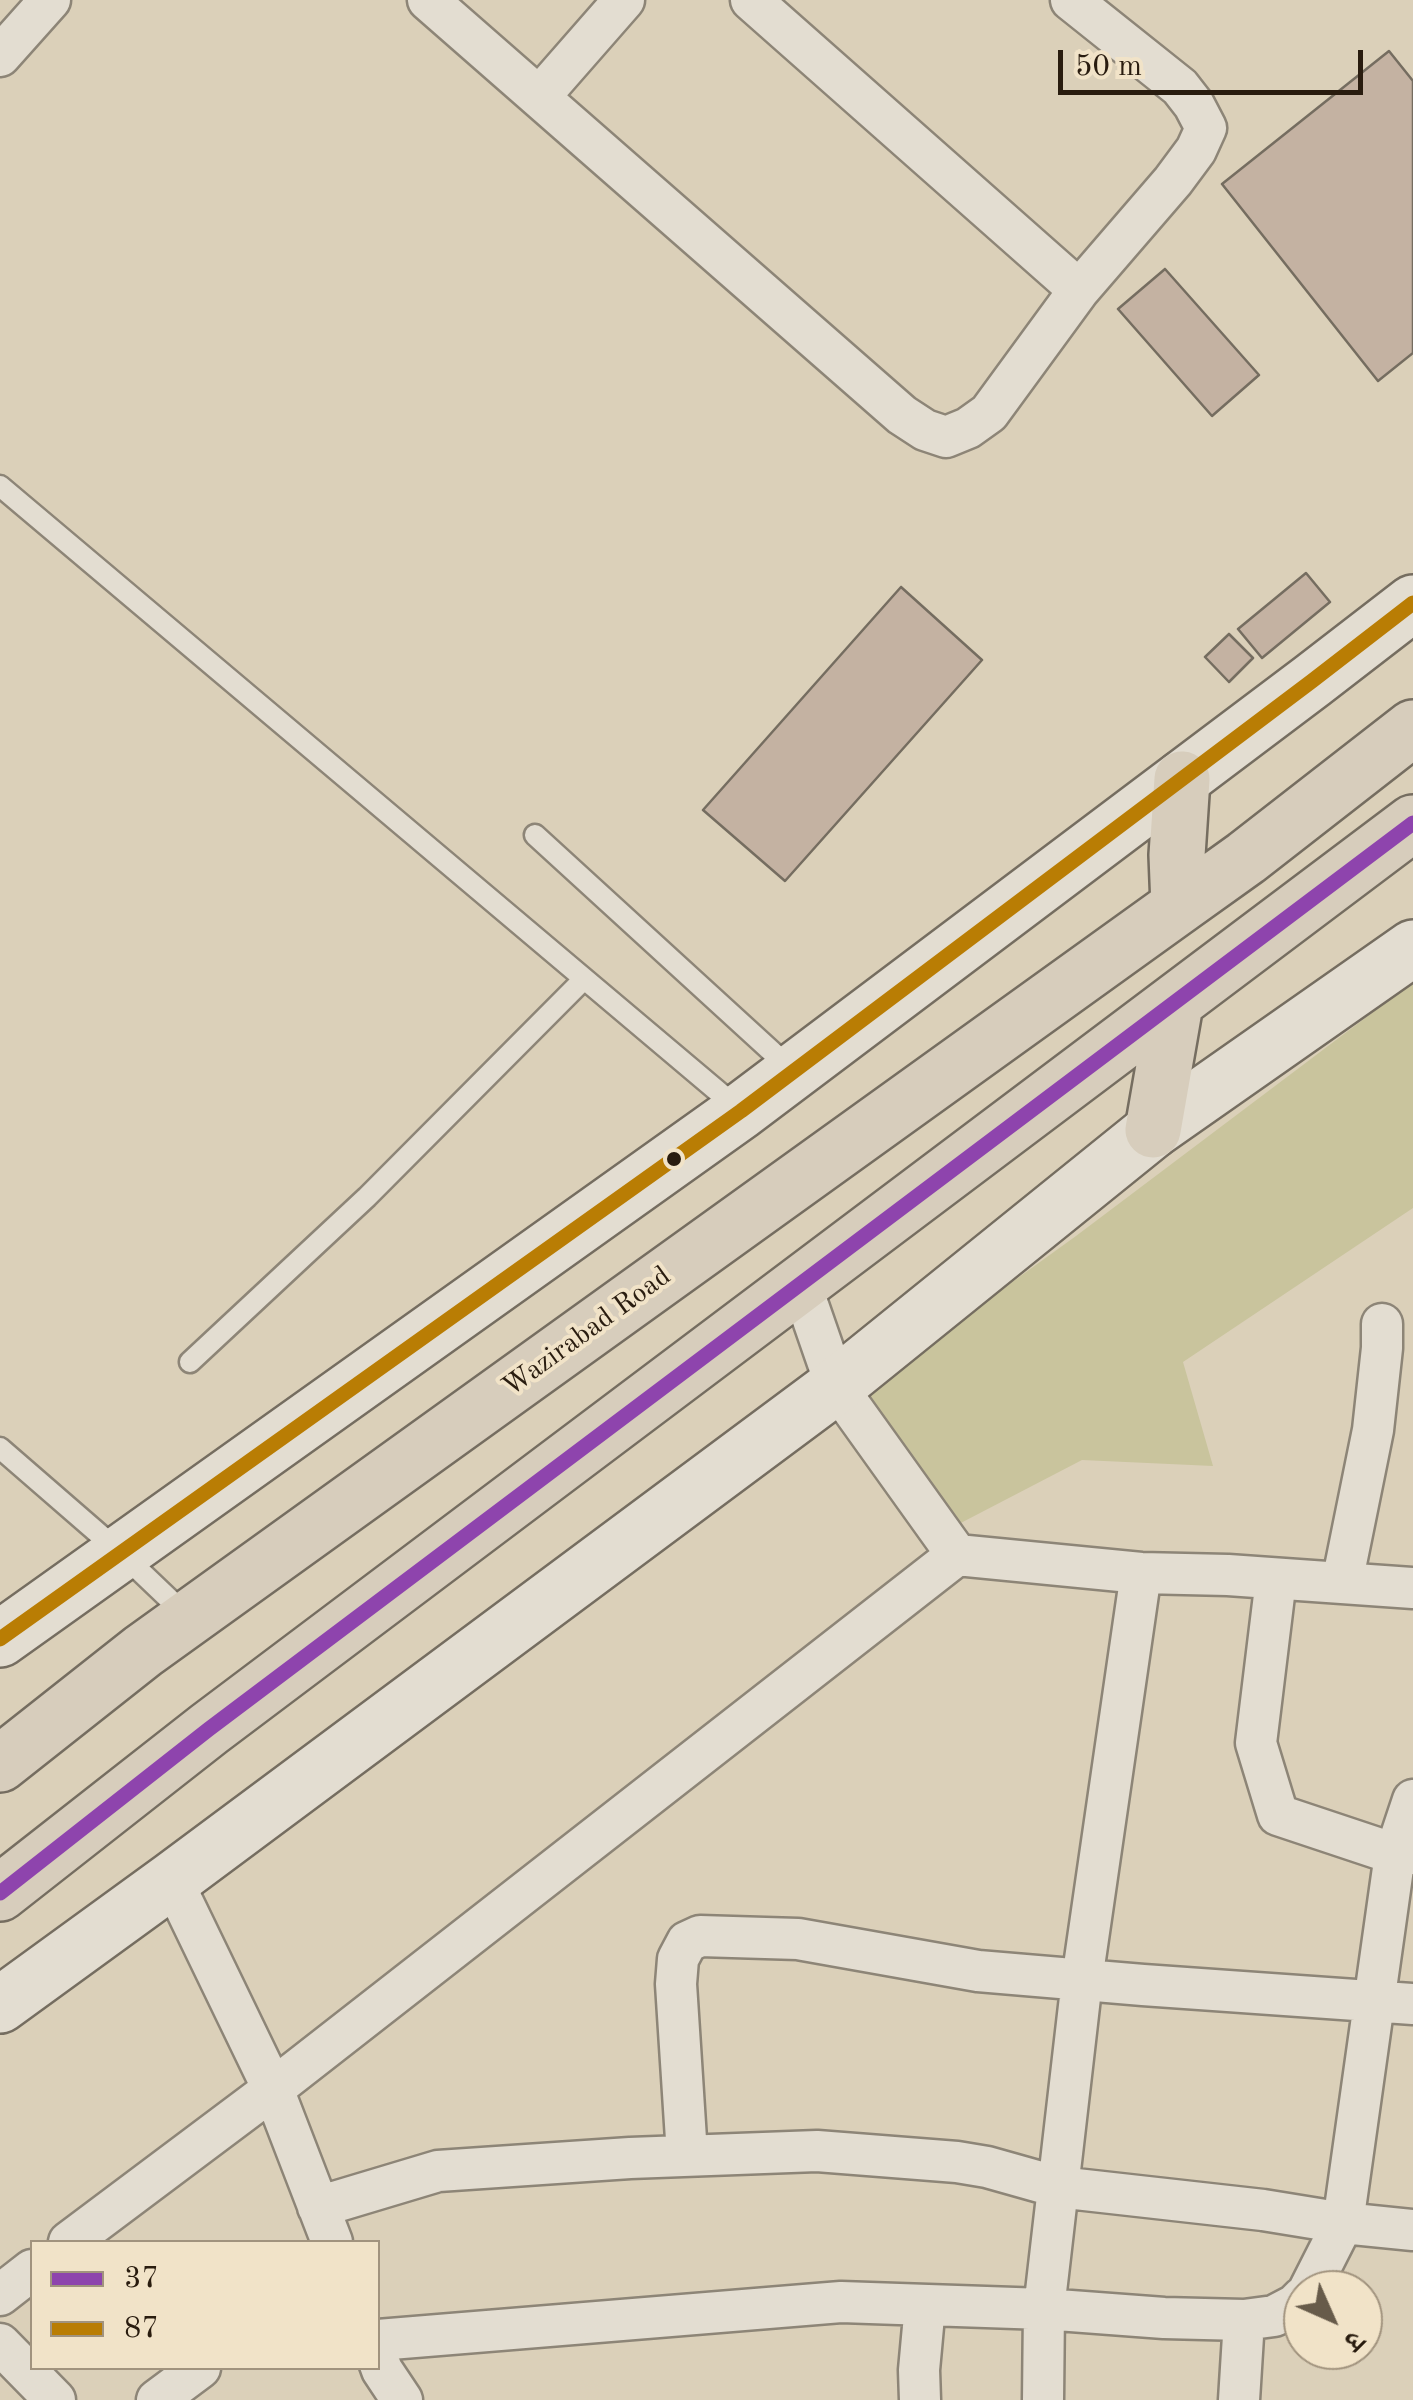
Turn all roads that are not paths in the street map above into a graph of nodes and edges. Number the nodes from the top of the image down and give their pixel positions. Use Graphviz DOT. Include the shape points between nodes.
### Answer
graph roads {
  1 [pos="428,0"];
  2 [pos="624,0"];
  3 [pos="751,0"];
  4 [pos="1070,0"];
  5 [pos="540,96"];
  6 [pos="1078,290"];
  7 [pos="0,486"];
  8 [pos="1413,603"];
  9 [pos="1413,728"];
  10 [pos="1182,780"];
  11 [pos="1413,823"];
  12 [pos="535,835"];
  13 [pos="1179,906"];
  14 [pos="1413,948"];
  15 [pos="584,979"];
  16 [pos="1175,1004"];
  17 [pos="794,1072"];
  18 [pos="741,1111"];
  19 [pos="1154,1130"];
  20 [pos="800,1285"];
  21 [pos="1382,1324"];
  22 [pos="190,1362"];
  23 [pos="836,1386"];
  24 [pos="0,1448"];
  25 [pos="121,1553"];
  26 [pos="957,1555"];
  27 [pos="1141,1572"];
  28 [pos="1276,1579"];
  29 [pos="1342,1584"];
  30 [pos="1413,1588"];
  31 [pos="189,1619"];
  32 [pos="0,1640"];
  33 [pos="0,1764"];
  34 [pos="1413,1800"];
  35 [pos="1404,1854"];
  36 [pos="172,1880"];
  37 [pos="0,1893"];
  38 [pos="1082,1980"];
  39 [pos="1394,2002"];
  40 [pos="0,2005"];
  41 [pos="273,2089"];
  42 [pos="687,2155"];
  43 [pos="1058,2187"];
  44 [pos="1343,2222"];
  45 [pos="325,2225"];
  46 [pos="1413,2230"];
  47 [pos="72,2240"];
  48 [pos="1318,2270"];
  49 [pos="30,2272"];
  50 [pos="0,2295"];
  51 [pos="925,2305"];
  52 [pos="1044,2309"];
  53 [pos="1283,2311"];
  54 [pos="1244,2320"];
  55 [pos="380,2340"];
  56 [pos="0,2344"];
  57 [pos="380,2364"];
  58 [pos="197,2370"];
  59 [pos="55,2400"];
  60 [pos="157,2400"];
  61 [pos="402,2400"];
  62 [pos="920,2400"];
  63 [pos="1044,2400"];
  64 [pos="1238,2400"];
  1 -- 5 [label="street"];
  2 -- 5 [label="street"];
  3 -- 6 [label="street"];
  4 -- 6 [label="street" via="1180,87 1206,128 1173,181"];
  5 -- 6 [label="street" via="902,415 946,438 988,413"];
  7 -- 15 [label="lane"];
  8 -- 10 [label="street"];
  9 -- 13 [label="highway, Wazirabad Road"];
  10 -- 13 [label="highway"];
  10 -- 17 [label="street"];
  11 -- 16 [label="highway"];
  12 -- 17 [label="lane"];
  13 -- 31 [label="highway, Wazirabad Road"];
  14 -- 19 [label="street"];
  15 -- 18 [label="lane"];
  15 -- 22 [label="lane" via="367,1197"];
  16 -- 19 [label="highway"];
  16 -- 20 [label="highway"];
  17 -- 18 [label="street"];
  18 -- 25 [label="street"];
  19 -- 23 [label="street"];
  20 -- 23 [label="street"];
  20 -- 37 [label="highway"];
  21 -- 29 [label="street" via="1373,1430"];
  23 -- 26 [label="street"];
  23 -- 36 [label="street"];
  24 -- 25 [label="lane"];
  25 -- 31 [label="lane"];
  25 -- 32 [label="street"];
  26 -- 27 [label="street"];
  26 -- 41 [label="street"];
  27 -- 28 [label="street"];
  27 -- 38 [label="street"];
  28 -- 29 [label="street"];
  28 -- 35 [label="street" via="1256,1743 1278,1815"];
  29 -- 30 [label="street"];
  31 -- 33 [label="highway, Wazirabad Road"];
  34 -- 35 [label="street"];
  35 -- 39 [label="street"];
  36 -- 40 [label="street"];
  36 -- 41 [label="street"];
  38 -- 39 [label="street"];
  38 -- 42 [label="street" via="978,1971 798,1939 700,1936 686,1942 676,1984"];
  38 -- 43 [label="street"];
  39 -- 44 [label="street"];
  41 -- 45 [label="street"];
  41 -- 47 [label="street"];
  42 -- 43 [label="street" via="817,2151 957,2162"];
  42 -- 45 [label="street" via="438,2170"];
  43 -- 44 [label="street"];
  43 -- 52 [label="street"];
  44 -- 46 [label="street"];
  44 -- 48 [label="street"];
  49 -- 50 [label="street"];
  51 -- 52 [label="street"];
  51 -- 55 [label="street" via="841,2302"];
  51 -- 62 [label="street"];
  52 -- 54 [label="street"];
  52 -- 63 [label="street"];
  53 -- 54 [label="street"];
  54 -- 64 [label="street"];
  56 -- 59 [label="street"];
  57 -- 61 [label="street"];
  58 -- 60 [label="street"];
}
